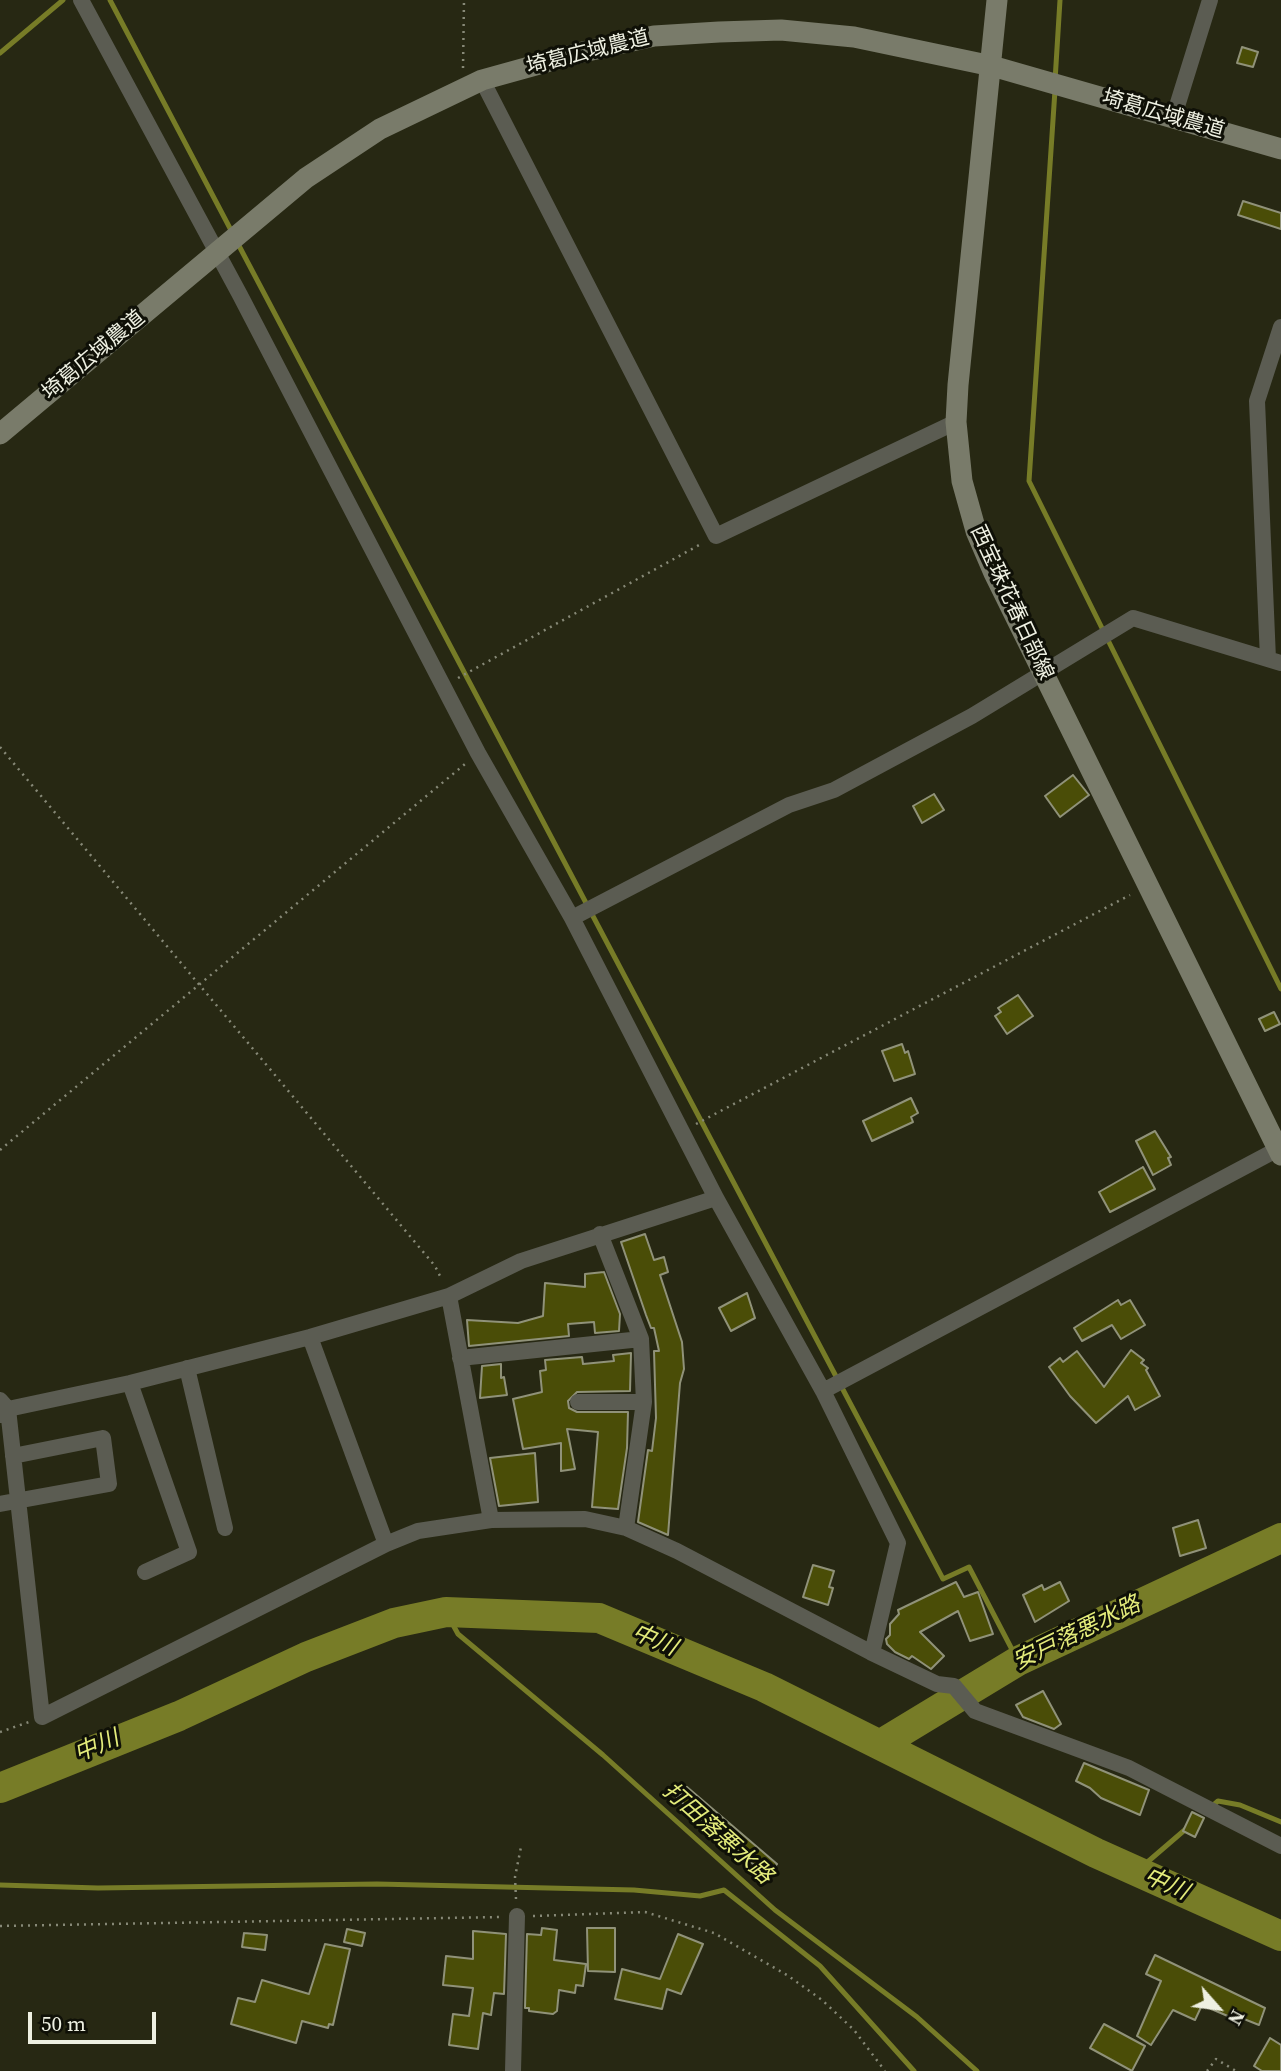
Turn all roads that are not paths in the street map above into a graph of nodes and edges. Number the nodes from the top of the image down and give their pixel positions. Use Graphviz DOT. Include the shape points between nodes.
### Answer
graph roads {
  1 [pos="81,0"];
  2 [pos="997,0"];
  3 [pos="1210,0"];
  4 [pos="992,66"];
  5 [pos="473,85"];
  6 [pos="1173,118"];
  7 [pos="1281,149"];
  8 [pos="217,253"];
  9 [pos="1281,327"];
  10 [pos="956,422"];
  11 [pos="0,434"];
  12 [pos="1274,661"];
  13 [pos="1043,673"];
  14 [pos="572,918"];
  15 [pos="1280,1152"];
  16 [pos="716,1198"];
  17 [pos="600,1234"];
  18 [pos="449,1296"];
  19 [pos="310,1337"];
  20 [pos="641,1339"];
  21 [pos="460,1358"];
  22 [pos="187,1368"];
  23 [pos="130,1383"];
  24 [pos="823,1391"];
  25 [pos="578,1402"];
  26 [pos="644,1402"];
  27 [pos="3,1408"];
  28 [pos="13,1456"];
  29 [pos="18,1503"];
  30 [pos="0,1504"];
  31 [pos="491,1520"];
  32 [pos="225,1528"];
  33 [pos="626,1528"];
  34 [pos="386,1544"];
  35 [pos="145,1572"];
  36 [pos="872,1653"];
  37 [pos="1281,1846"];
  38 [pos="517,1916"];
  39 [pos="513,2071"];
  1 -- 8 [label="street"];
  2 -- 4 [label="street, 西宝珠花春日部線"];
  3 -- 6 [label="street"];
  4 -- 5 [label="street, 埼葛広域農道" via="854,37 781,30 654,36"];
  4 -- 6 [label="street, 埼葛広域農道"];
  4 -- 10 [label="street, 西宝珠花春日部線"];
  5 -- 8 [label="street, 埼葛広域農道" via="380,129 306,178"];
  5 -- 10 [label="street" via="716,536"];
  6 -- 7 [label="street, 埼葛広域農道"];
  8 -- 11 [label="street, 埼葛広域農道"];
  8 -- 14 [label="street" via="478,753"];
  9 -- 12 [label="street" via="1257,401"];
  10 -- 13 [label="street, 西宝珠花春日部線" via="962,481 976,531"];
  12 -- 13 [label="street" via="1133,618"];
  13 -- 14 [label="street" via="834,790 789,805"];
  13 -- 15 [label="street, 西宝珠花春日部線"];
  14 -- 16 [label="street"];
  15 -- 24 [label="street"];
  16 -- 17 [label="street"];
  16 -- 24 [label="street"];
  17 -- 18 [label="street" via="521,1261"];
  17 -- 20 [label="street"];
  18 -- 19 [label="street"];
  18 -- 21 [label="street"];
  19 -- 22 [label="street"];
  19 -- 34 [label="street"];
  20 -- 21 [label="street"];
  20 -- 26 [label="street"];
  21 -- 31 [label="street"];
  22 -- 23 [label="street"];
  22 -- 32 [label="street"];
  23 -- 27 [label="street"];
  23 -- 35 [label="street" via="189,1552"];
  24 -- 36 [label="street" via="898,1543"];
  25 -- 26 [label="street"];
  26 -- 33 [label="street"];
  27 -- 28 [label="street"];
  28 -- 29 [label="street"];
  28 -- 29 [label="street" via="103,1438 109,1484"];
  29 -- 30 [label="street"];
  29 -- 34 [label="street" via="41,1717"];
  31 -- 33 [label="street" via="586,1519"];
  31 -- 34 [label="street" via="418,1531"];
  33 -- 36 [label="street"];
  36 -- 37 [label="street" via="937,1684 954,1686 975,1711 1129,1768"];
  38 -- 39 [label="street"];
}
